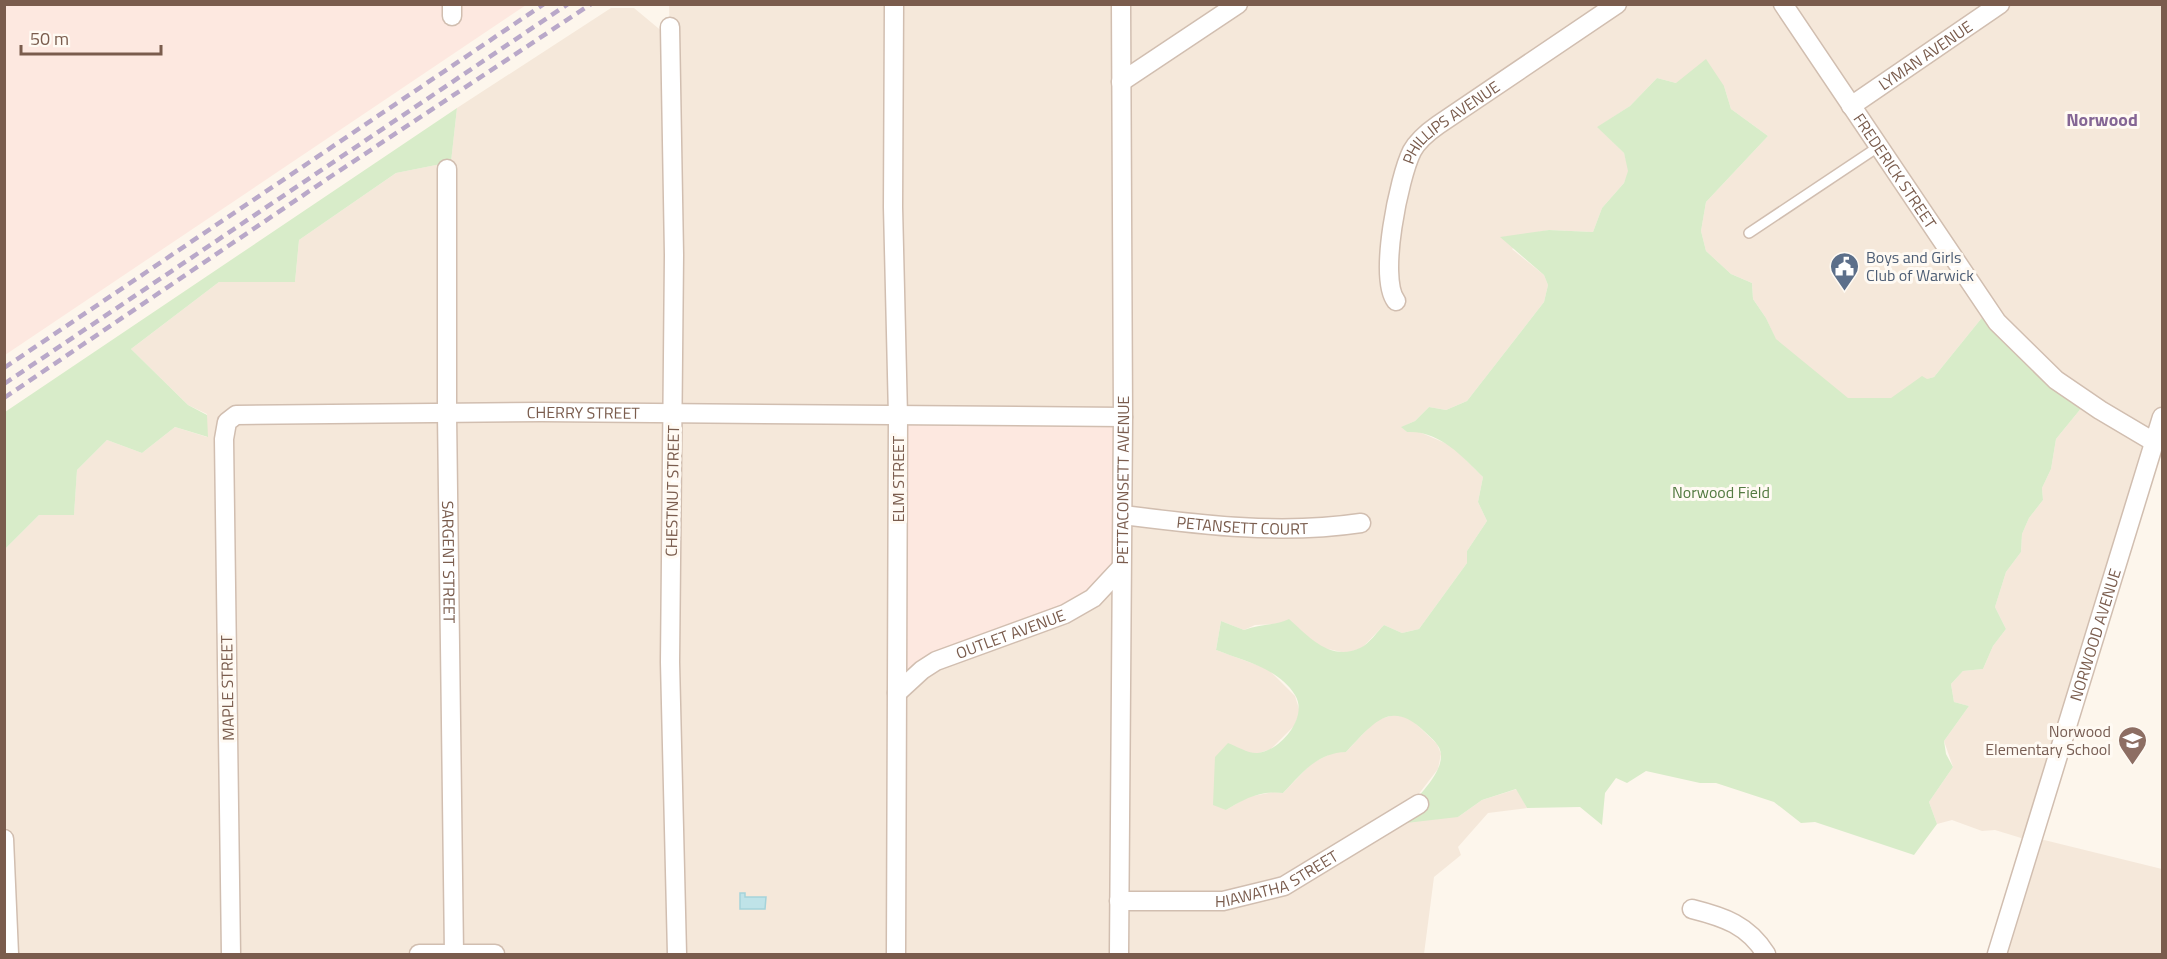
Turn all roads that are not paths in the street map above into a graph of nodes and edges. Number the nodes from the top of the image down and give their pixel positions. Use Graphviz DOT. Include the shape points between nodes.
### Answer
graph roads {
  1 [pos="894,4"];
  2 [pos="1121,4"];
  3 [pos="1239,4"];
  4 [pos="1617,4"];
  5 [pos="1783,4"];
  6 [pos="2000,4"];
  7 [pos="670,27"];
  8 [pos="1122,82"];
  9 [pos="1851,106"];
  10 [pos="1878,147"];
  11 [pos="447,169"];
  12 [pos="1749,233"];
  13 [pos="1396,301"];
  14 [pos="447,414"];
  15 [pos="673,414"];
  16 [pos="898,416"];
  17 [pos="1123,417"];
  18 [pos="2163,417"];
  19 [pos="227,422"];
  20 [pos="2154,442"];
  21 [pos="1122,515"];
  22 [pos="1361,523"];
  23 [pos="1120,569"];
  24 [pos="897,693"];
  25 [pos="1419,804"];
  26 [pos="4,839"];
  27 [pos="1119,901"];
  28 [pos="1692,909"];
  29 [pos="9,954"];
  30 [pos="231,954"];
  31 [pos="419,954"];
  32 [pos="454,954"];
  33 [pos="495,954"];
  34 [pos="677,954"];
  35 [pos="896,954"];
  36 [pos="1119,954"];
  37 [pos="1766,954"];
  38 [pos="1996,954"];
  1 -- 16 [label="street, ELM STREET"];
  2 -- 8 [label="street, PETTACONSETT AVENUE"];
  3 -- 8 [label="street"];
  4 -- 13 [label="street, PHILLIPS AVENUE" via="1438,125 1413,148 1398,192 1393,226 1388,280"];
  5 -- 9 [label="street, FREDERICK STREET"];
  6 -- 9 [label="street, LYMAN AVENUE"];
  7 -- 15 [label="street, CHESTNUT STREET"];
  8 -- 17 [label="street, PETTACONSETT AVENUE"];
  9 -- 10 [label="street, FREDERICK STREET"];
  10 -- 12 [label="lane"];
  10 -- 20 [label="street, FREDERICK STREET" via="2010,337 2056,380"];
  11 -- 14 [label="street, SARGENT STREET"];
  14 -- 15 [label="street, CHERRY STREET"];
  14 -- 19 [label="street, CHERRY STREET" via="245,413"];
  14 -- 32 [label="street, SARGENT STREET"];
  15 -- 16 [label="street, CHERRY STREET"];
  15 -- 34 [label="street, CHESTNUT STREET" via="670,662"];
  16 -- 17 [label="street, CHERRY STREET"];
  16 -- 24 [label="street, ELM STREET"];
  17 -- 21 [label="street, PETTACONSETT AVENUE"];
  18 -- 20 [label="street, NORWOOD AVENUE"];
  19 -- 30 [label="street, MAPLE STREET" via="224,440"];
  20 -- 38 [label="street, NORWOOD AVENUE"];
  21 -- 22 [label="street, PETANSETT COURT" via="1235,529 1323,529"];
  21 -- 23 [label="street, PETTACONSETT AVENUE"];
  23 -- 24 [label="street, OUTLET AVENUE" via="1086,603 1031,628 936,661"];
  23 -- 27 [label="street, PETTACONSETT AVENUE"];
  24 -- 35 [label="street, ELM STREET"];
  25 -- 27 [label="street, HIAWATHA STREET" via="1284,886 1222,901"];
  26 -- 29 [label="street"];
  27 -- 36 [label="street, PETTACONSETT AVENUE"];
  28 -- 37 [label="street" via="1726,917 1750,933"];
  31 -- 32 [label="street"];
  32 -- 33 [label="street"];
}
